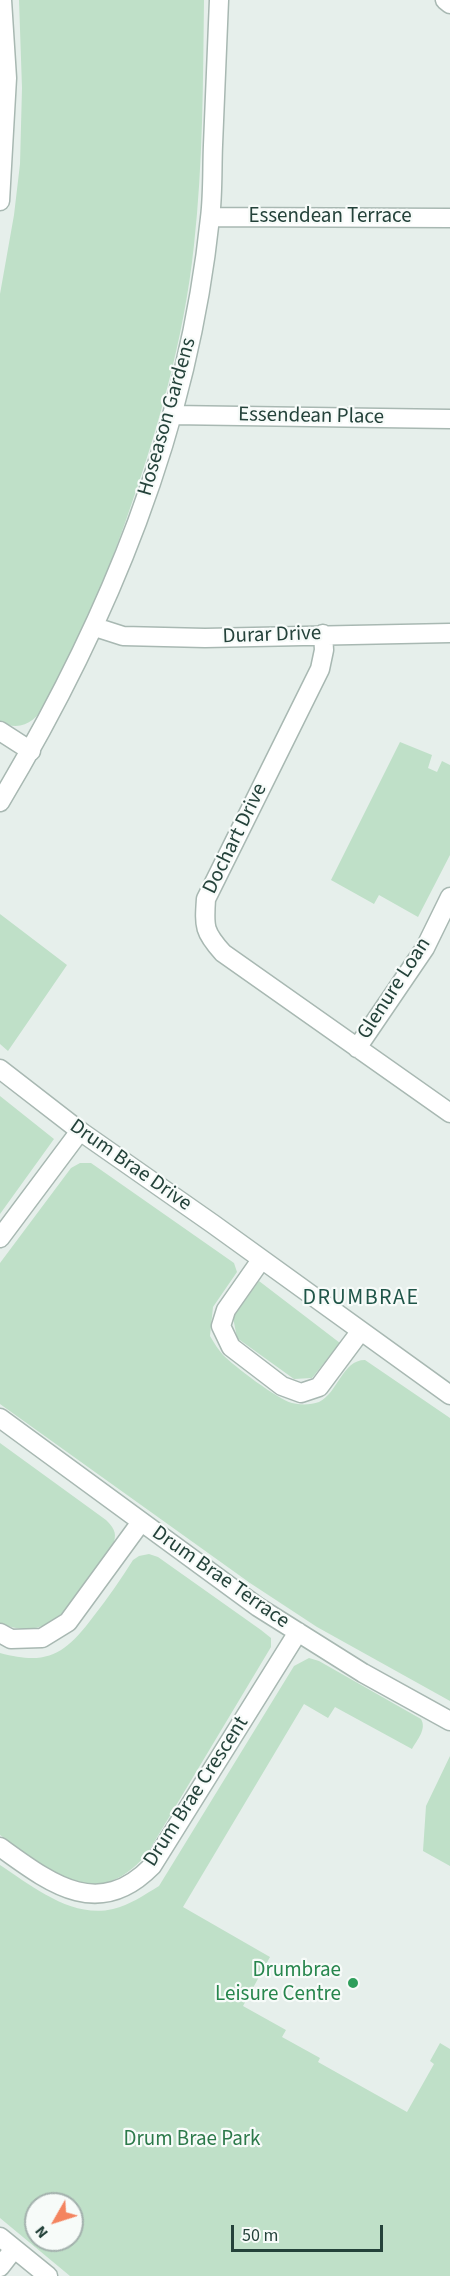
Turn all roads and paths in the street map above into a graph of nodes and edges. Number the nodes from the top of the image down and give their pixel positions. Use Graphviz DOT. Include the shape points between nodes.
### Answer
graph roads {
  1 [pos="2,0"];
  2 [pos="219,0"];
  3 [pos="444,0"];
  4 [pos="450,4"];
  5 [pos="0,201"];
  6 [pos="210,217"];
  7 [pos="450,218"];
  8 [pos="172,415"];
  9 [pos="450,419"];
  10 [pos="95,627"];
  11 [pos="450,633"];
  12 [pos="323,634"];
  13 [pos="0,731"];
  14 [pos="31,751"];
  15 [pos="0,802"];
  16 [pos="450,897"];
  17 [pos="357,1048"];
  18 [pos="0,1069"];
  19 [pos="450,1113"];
  20 [pos="80,1131"];
  21 [pos="0,1238"];
  22 [pos="261,1260"];
  23 [pos="360,1332"];
  24 [pos="450,1395"];
  25 [pos="0,1418"];
  26 [pos="141,1522"];
  27 [pos="297,1632"];
  28 [pos="0,1633"];
  29 [pos="450,1721"];
  30 [pos="0,1847"];
  31 [pos="0,2237"];
  32 [pos="14,2249"];
  33 [pos="0,2267"];
  34 [pos="48,2276"];
  1 -- 5 [label="street" via="7,78"];
  2 -- 6 [label="street, Hoseason Gardens"];
  3 -- 4 [label="street"];
  6 -- 7 [label="street, Essendean Terrace"];
  6 -- 8 [label="street, Hoseason Gardens" via="191,339"];
  8 -- 9 [label="street, Essendean Place"];
  8 -- 10 [label="street, Hoseason Gardens" via="155,474"];
  10 -- 12 [label="street, Durar Drive" via="123,636"];
  10 -- 14 [label="street, Hoseason Gardens"];
  11 -- 12 [label="street, Durar Drive"];
  12 -- 17 [label="street, Dochart Drive" via="320,669 206,899 204,918 207,936 223,953"];
  13 -- 14 [label="street"];
  14 -- 15 [label="street, Hoseason Gardens"];
  16 -- 17 [label="street, Glenure Loan" via="425,948"];
  17 -- 19 [label="street, Dochart Drive"];
  18 -- 20 [label="street, Drum Brae Drive"];
  20 -- 21 [label="street"];
  20 -- 22 [label="street, Drum Brae Drive"];
  22 -- 23 [label="street, Drum Brae Drive"];
  22 -- 23 [label="street" via="226,1310 221,1326 231,1347 282,1386 301,1393 319,1387"];
  23 -- 24 [label="street, Drum Brae Drive"];
  25 -- 26 [label="street, Drum Brae Terrace"];
  26 -- 27 [label="street, Drum Brae Terrace"];
  26 -- 28 [label="street" via="68,1622 42,1638 11,1639"];
  27 -- 29 [label="street, Drum Brae Terrace"];
  27 -- 30 [label="street, Drum Brae Crescent" via="152,1866 139,1880 114,1893 74,1892 53,1884"];
  31 -- 32 [label="street"];
  32 -- 33 [label="street"];
  32 -- 34 [label="street"];
}
